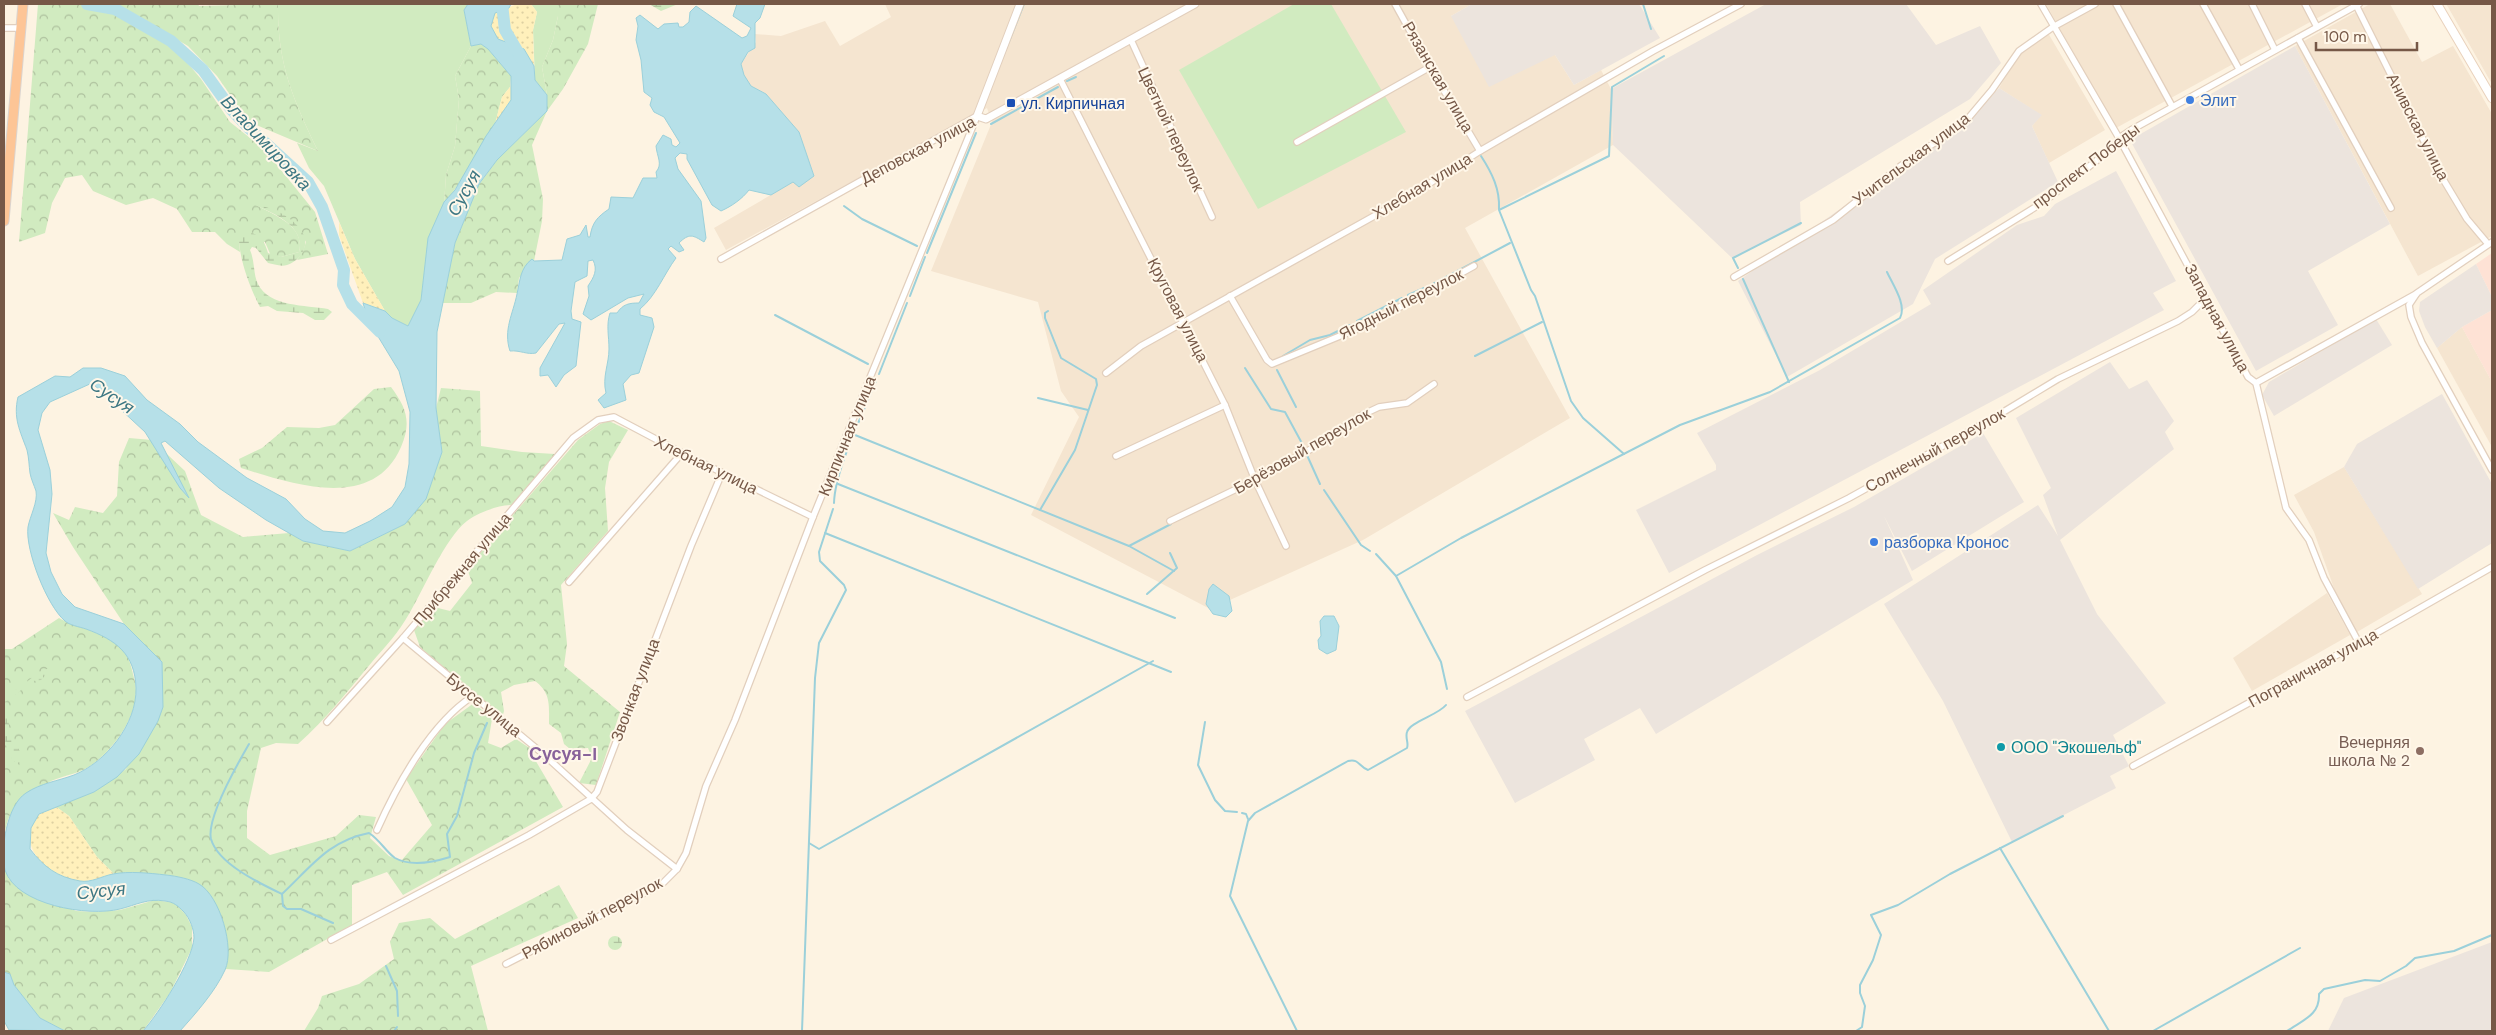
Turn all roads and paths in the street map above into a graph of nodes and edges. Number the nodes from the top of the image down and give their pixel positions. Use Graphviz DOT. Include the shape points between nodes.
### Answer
graph roads {
  1 [pos="1020,4"];
  2 [pos="1195,4"];
  3 [pos="1395,4"];
  4 [pos="1741,4"];
  5 [pos="2041,4"];
  6 [pos="2095,4"];
  7 [pos="2116,4"];
  8 [pos="2203,4"];
  9 [pos="2252,4"];
  10 [pos="2304,4"];
  11 [pos="2358,4"];
  12 [pos="2437,4"];
  13 [pos="23,8"];
  14 [pos="2053,27"];
  15 [pos="2317,27"];
  16 [pos="4,28"];
  17 [pos="22,28"];
  18 [pos="2298,38"];
  19 [pos="1130,40"];
  20 [pos="2275,50"];
  21 [pos="1430,67"];
  22 [pos="2239,69"];
  23 [pos="1060,78"];
  24 [pos="2492,98"];
  25 [pos="2172,106"];
  26 [pos="978,116"];
  27 [pos="2119,138"];
  28 [pos="1297,142"];
  29 [pos="1480,151"];
  30 [pos="2391,208"];
  31 [pos="1212,217"];
  32 [pos="4,221"];
  33 [pos="2490,243"];
  34 [pos="722,259"];
  35 [pos="1948,261"];
  36 [pos="1474,266"];
  37 [pos="1734,277"];
  38 [pos="2416,293"];
  39 [pos="1230,296"];
  40 [pos="2205,299"];
  41 [pos="1184,322"];
  42 [pos="1106,373"];
  43 [pos="2256,383"];
  44 [pos="1434,384"];
  45 [pos="1225,405"];
  46 [pos="598,420"];
  47 [pos="682,453"];
  48 [pos="1116,456"];
  49 [pos="2492,470"];
  50 [pos="722,473"];
  51 [pos="1255,480"];
  52 [pos="813,517"];
  53 [pos="1170,521"];
  54 [pos="1286,546"];
  55 [pos="2492,567"];
  56 [pos="569,582"];
  57 [pos="403,638"];
  58 [pos="2359,643"];
  59 [pos="473,696"];
  60 [pos="1467,697"];
  61 [pos="327,722"];
  62 [pos="2133,766"];
  63 [pos="592,799"];
  64 [pos="377,830"];
  65 [pos="677,869"];
  66 [pos="331,940"];
  67 [pos="506,964"];
  1 -- 26 [label="street, Кирпичная улица"];
  2 -- 19 [label="street, Деповская улица"];
  3 -- 21 [label="street, Рязанская улица"];
  4 -- 29 [label="street, Хлебная улица"];
  5 -- 14 [label="street, Западная улица"];
  6 -- 14 [label="street, Учительская улица"];
  7 -- 25 [label="street"];
  8 -- 22 [label="street"];
  9 -- 20 [label="street"];
  10 -- 15 [label="street"];
  11 -- 15 [label="street, проспект Победы"];
  11 -- 33 [label="street, Анивская улица" via="2443,179 2466,220"];
  12 -- 24 [label="main road"];
  13 -- 17 [label="highway"];
  14 -- 27 [label="street, Западная улица"];
  14 -- 37 [label="street, Учительская улица" via="2019,51 1992,90 1964,122 1902,164 1833,220"];
  15 -- 18 [label="street, проспект Победы"];
  16 -- 17 [label="street"];
  17 -- 32 [label="highway"];
  18 -- 20 [label="street, проспект Победы"];
  18 -- 30 [label="street"];
  19 -- 23 [label="street, Деповская улица"];
  19 -- 31 [label="street, Цветной переулок"];
  20 -- 22 [label="street, проспект Победы"];
  21 -- 28 [label="street"];
  21 -- 29 [label="street, Рязанская улица"];
  22 -- 25 [label="street, проспект Победы"];
  23 -- 26 [label="street, Деповская улица" via="986,119"];
  23 -- 41 [label="street, Круговая улица"];
  25 -- 27 [label="street, проспект Победы"];
  26 -- 34 [label="street, Деповская улица"];
  26 -- 52 [label="street, Кирпичная улица"];
  27 -- 35 [label="street, проспект Победы" via="2114,147 2042,203"];
  27 -- 40 [label="street, Западная улица"];
  29 -- 39 [label="street, Хлебная улица" via="1410,196"];
  33 -- 38 [label="street"];
  36 -- 39 [label="street, Ягодный переулок" via="1369,324 1272,364"];
  38 -- 43 [label="street"];
  38 -- 49 [label="street" via="2409,304 2422,343"];
  39 -- 41 [label="street, Хлебная улица"];
  40 -- 43 [label="street, Западная улица" via="2248,377"];
  40 -- 60 [label="street, Солнечный переулок" via="2178,321 2058,379 1849,498"];
  41 -- 42 [label="street, Хлебная улица" via="1141,346"];
  41 -- 45 [label="street, Круговая улица"];
  43 -- 58 [label="street, Западная улица" via="2286,508 2309,540 2324,578"];
  44 -- 51 [label="street, Берёзовый переулок" via="1407,403 1379,407 1362,415 1311,449"];
  45 -- 48 [label="street"];
  45 -- 51 [label="street, Круговая улица"];
  46 -- 47 [label="street, Хлебная улица" via="614,417"];
  46 -- 57 [label="street, Прибрежная улица" via="573,438"];
  47 -- 50 [label="street, Хлебная улица"];
  47 -- 56 [label="street"];
  50 -- 52 [label="street, Хлебная улица"];
  50 -- 63 [label="street, Звонкая улица"];
  51 -- 53 [label="street, Берёзовый переулок"];
  51 -- 54 [label="street, Круговая улица"];
  52 -- 65 [label="street, Кирпичная улица" via="735,720 706,786 686,853"];
  55 -- 58 [label="street, Пограничная улица"];
  57 -- 59 [label="street, Буссе улица"];
  57 -- 61 [label="street, Прибрежная улица"];
  58 -- 62 [label="street, Пограничная улица"];
  59 -- 63 [label="street, Буссе улица" via="542,752"];
  59 -- 64 [label="street" via="448,715 402,778"];
  63 -- 65 [label="street, Буссе улица"];
  63 -- 66 [label="street"];
  65 -- 67 [label="street, Рябиновый переулок" via="662,884"];
}
